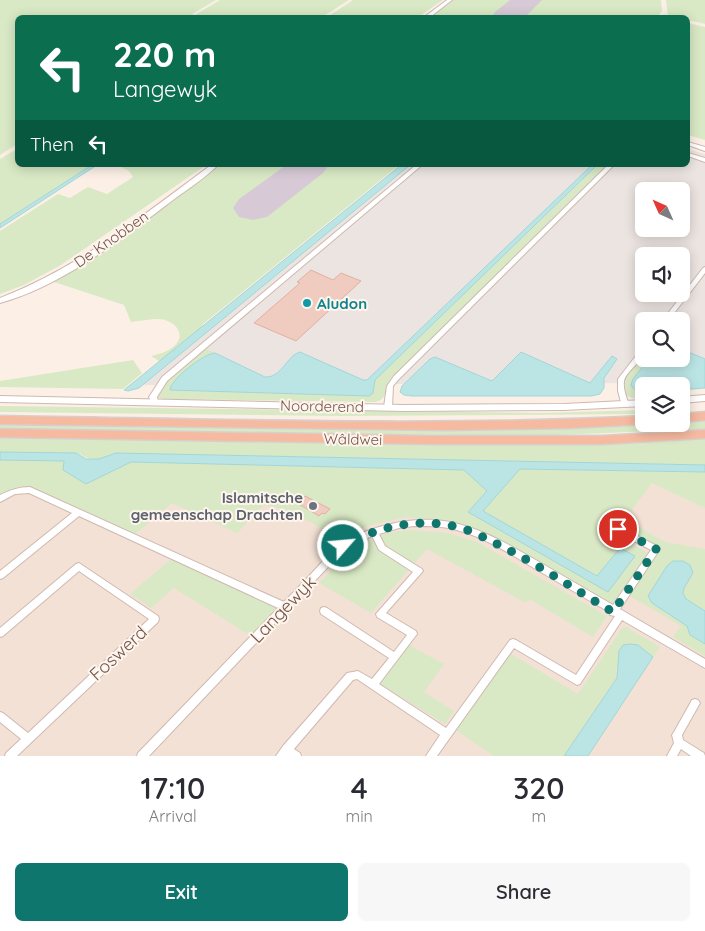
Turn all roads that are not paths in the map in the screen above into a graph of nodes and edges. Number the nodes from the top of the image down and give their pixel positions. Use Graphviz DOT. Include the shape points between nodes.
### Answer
graph roads {
  1 [pos="450,0"];
  2 [pos="429,15"];
  3 [pos="690,145"];
  4 [pos="705,149"];
  5 [pos="690,156"];
  6 [pos="705,160"];
  7 [pos="212,167"];
  8 [pos="417,167"];
  9 [pos="609,167"];
  10 [pos="705,269"];
  11 [pos="0,301"];
  12 [pos="672,312"];
  13 [pos="635,361"];
  14 [pos="705,398"];
  15 [pos="0,399"];
  16 [pos="690,399"];
  17 [pos="154,402"];
  18 [pos="635,403"];
  19 [pos="625,404"];
  20 [pos="388,407"];
  21 [pos="705,416"];
  22 [pos="690,417"];
  23 [pos="0,420"];
  24 [pos="635,420"];
  25 [pos="0,433"];
  26 [pos="705,434"];
  27 [pos="0,499"];
  28 [pos="79,512"];
  29 [pos="618,529"];
  30 [pos="374,532"];
  31 [pos="0,576"];
  32 [pos="285,607"];
  33 [pos="324,611"];
  34 [pos="617,614"];
  35 [pos="0,633"];
  36 [pos="394,657"];
  37 [pos="705,664"];
  38 [pos="373,685"];
  39 [pos="696,703"];
  40 [pos="0,716"];
  41 [pos="447,734"];
  42 [pos="27,738"];
  43 [pos="680,743"];
  44 [pos="284,753"];
  45 [pos="10,756"];
  46 [pos="142,756"];
  47 [pos="296,756"];
  48 [pos="431,756"];
  49 [pos="672,756"];
  50 [pos="700,756"];
  1 -- 2 [label="street"];
  3 -- 4 [label="street"];
  5 -- 6 [label="street"];
  7 -- 11 [label="street, De Knobben" via="71,268"];
  8 -- 17 [label="street" via="164,379 153,397"];
  9 -- 20 [label="street" via="396,378 390,386"];
  10 -- 12 [label="street"];
  13 -- 19 [label="street" via="621,379"];
  14 -- 16 [label="street"];
  15 -- 17 [label="street, Noorderend"];
  17 -- 20 [label="street, Noorderend"];
  18 -- 19 [label="street, Noorderend"];
  19 -- 20 [label="street, Noorderend"];
  21 -- 22 [label="highway"];
  23 -- 24 [label="highway, Wâldwei" via="447,426"];
  25 -- 26 [label="highway, Wâldwei" via="432,440 602,440"];
  27 -- 28 [label="street" via="17,490 30,490"];
  28 -- 31 [label="street"];
  28 -- 32 [label="street"];
  29 -- 34 [label="street" via="656,549"];
  30 -- 32 [label="street, Langewyk" via="343,546"];
  30 -- 34 [label="street, Langewyk" via="422,523 458,527 514,552"];
  30 -- 36 [label="street" via="382,548 419,571 380,614 413,634"];
  32 -- 46 [label="street, Langewyk"];
  33 -- 36 [label="street"];
  34 -- 37 [label="street, Langewyk"];
  34 -- 41 [label="street" via="577,681 513,643"];
  35 -- 42 [label="street, Foswerd" via="79,566 155,618"];
  36 -- 38 [label="street"];
  38 -- 41 [label="street"];
  38 -- 44 [label="street" via="358,675 350,676"];
  39 -- 43 [label="street" via="677,735"];
  40 -- 42 [label="street"];
  41 -- 48 [label="street"];
  42 -- 45 [label="street, Foswerd"];
  43 -- 49 [label="street"];
  43 -- 50 [label="street"];
  44 -- 47 [label="street"];
}
